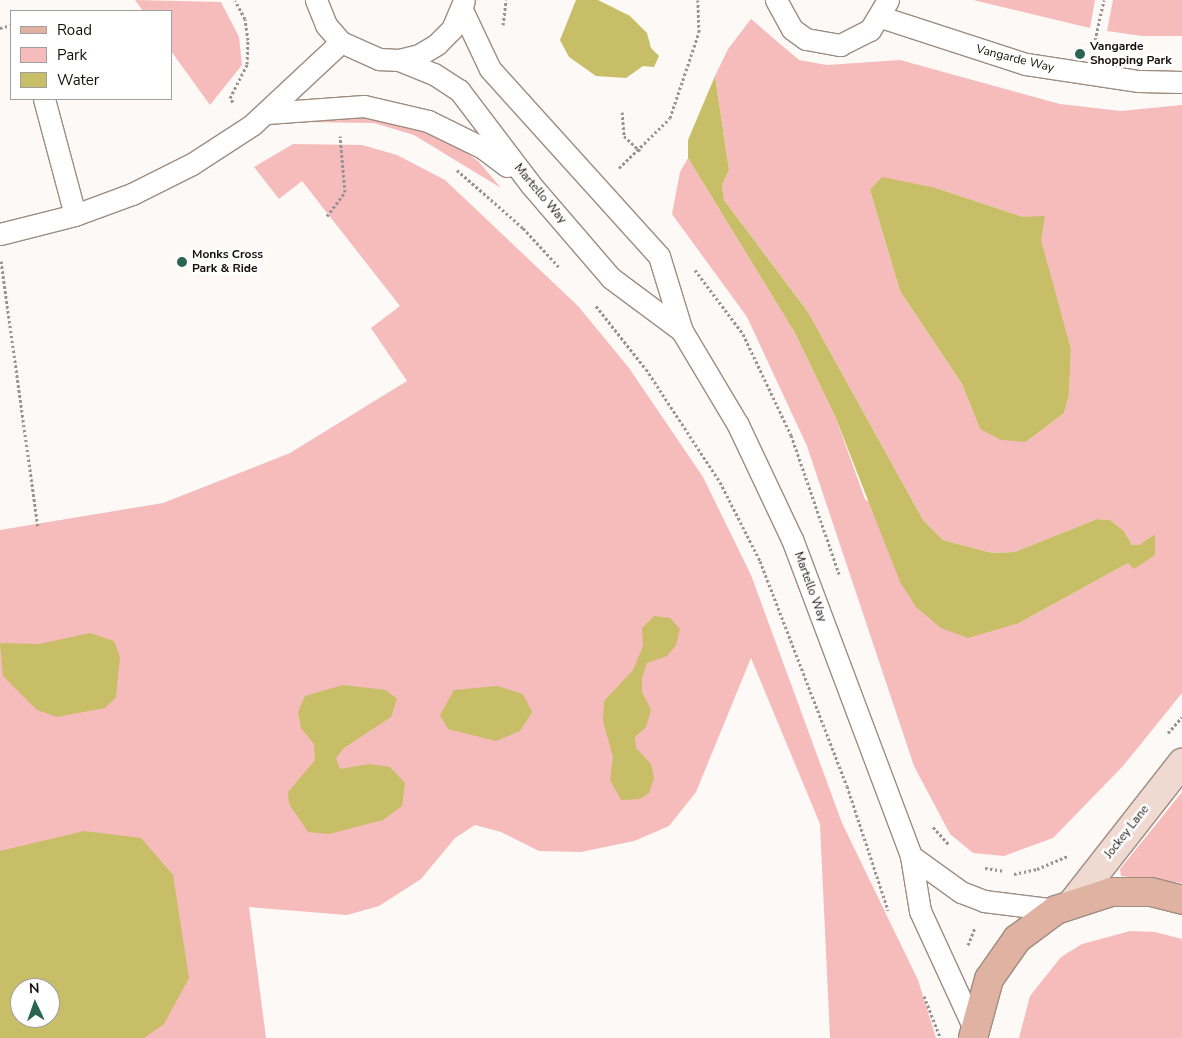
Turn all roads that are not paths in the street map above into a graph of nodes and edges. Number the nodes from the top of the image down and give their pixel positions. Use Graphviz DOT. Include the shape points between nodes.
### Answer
graph roads {
  1 [pos="316,0"];
  2 [pos="776,0"];
  3 [pos="463,5"];
  4 [pos="885,8"];
  5 [pos="341,42"];
  6 [pos="399,60"];
  7 [pos="1182,82"];
  8 [pos="44,100"];
  9 [pos="267,113"];
  10 [pos="531,185"];
  11 [pos="75,215"];
  12 [pos="0,234"];
  13 [pos="682,331"];
  14 [pos="1182,763"];
  15 [pos="911,856"];
  16 [pos="1182,900"];
  17 [pos="1065,906"];
  18 [pos="973,1032"];
  1 -- 5 [label="lane" via="326,24"];
  2 -- 4 [label="lane, Vangarde Way" via="792,29 822,44 856,40"];
  3 -- 6 [label="lane" via="452,29 437,44 419,55"];
  3 -- 13 [label="lane, Martello Way" via="490,70 659,256"];
  4 -- 7 [label="lane, Vangarde Way" via="1026,64 1088,75"];
  5 -- 6 [label="lane" via="372,57"];
  5 -- 9 [label="lane"];
  6 -- 10 [label="lane, Martello Way" via="434,74 459,90"];
  8 -- 11 [label="lane"];
  9 -- 10 [label="lane" via="364,106 428,121 484,148"];
  9 -- 11 [label="lane" via="192,164 132,194"];
  10 -- 13 [label="lane, Martello Way" via="611,278"];
  11 -- 12 [label="lane"];
  13 -- 15 [label="lane, Martello Way" via="770,489"];
  14 -- 17 [label="street, Jockey Lane"];
  15 -- 17 [label="lane" via="961,892 984,901"];
  15 -- 18 [label="lane, Martello Way" via="920,911"];
  16 -- 17 [label="main road" via="1151,892 1111,892"];
  17 -- 18 [label="main road" via="1017,940 994,971"];
}
